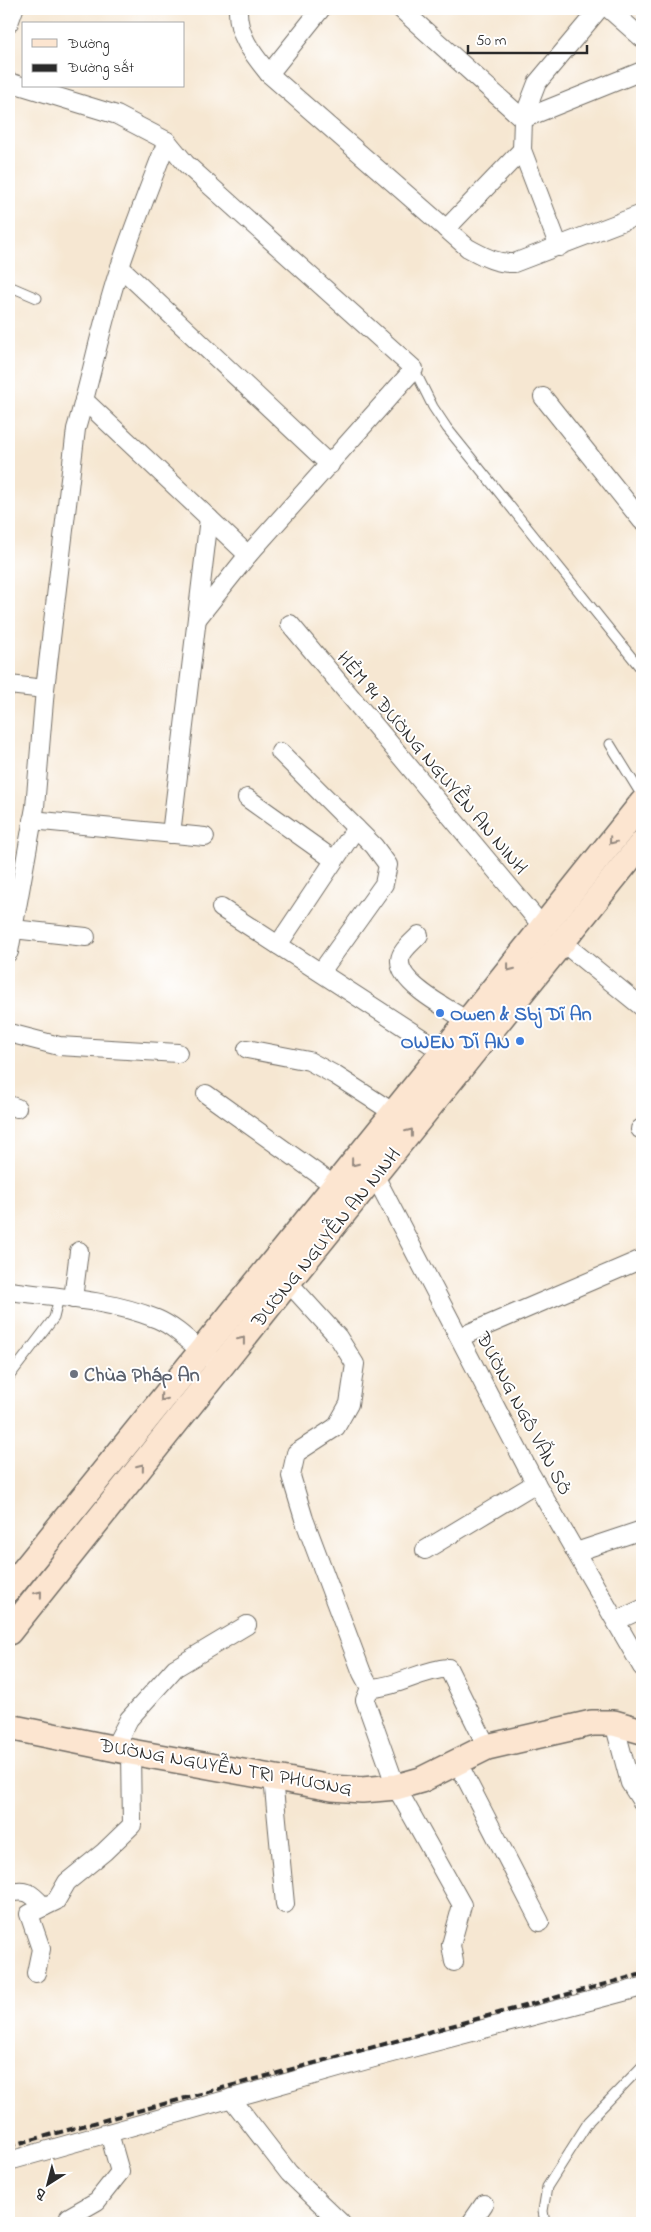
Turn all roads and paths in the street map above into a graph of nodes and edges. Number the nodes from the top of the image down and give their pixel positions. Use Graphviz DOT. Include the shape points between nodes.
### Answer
graph roads {
  1 [pos="14,9"];
  2 [pos="238,9"];
  3 [pos="321,9"];
  4 [pos="402,9"];
  5 [pos="600,9"];
  6 [pos="609,9"];
  7 [pos="9,23"];
  8 [pos="642,38"];
  9 [pos="642,71"];
  10 [pos="269,74"];
  11 [pos="9,82"];
  12 [pos="22,86"];
  13 [pos="29,88"];
  14 [pos="523,119"];
  15 [pos="166,141"];
  16 [pos="522,150"];
  17 [pos="642,214"];
  18 [pos="446,229"];
  19 [pos="559,247"];
  20 [pos="120,267"];
  21 [pos="9,286"];
  22 [pos="37,298"];
  23 [pos="414,369"];
  24 [pos="543,397"];
  25 [pos="84,400"];
  26 [pos="330,465"];
  27 [pos="209,518"];
  28 [pos="642,521"];
  29 [pos="248,555"];
  30 [pos="197,619"];
  31 [pos="290,624"];
  32 [pos="642,670"];
  33 [pos="9,685"];
  34 [pos="45,689"];
  35 [pos="610,744"];
  36 [pos="280,752"];
  37 [pos="642,796"];
  38 [pos="247,798"];
  39 [pos="642,803"];
  40 [pos="32,820"];
  41 [pos="356,828"];
  42 [pos="171,834"];
  43 [pos="205,837"];
  44 [pos="642,843"];
  45 [pos="334,860"];
  46 [pos="16,870"];
  47 [pos="221,908"];
  48 [pos="543,927"];
  49 [pos="13,929"];
  50 [pos="419,935"];
  51 [pos="86,937"];
  52 [pos="562,942"];
  53 [pos="278,944"];
  54 [pos="9,952"];
  55 [pos="321,972"];
  56 [pos="642,1007"];
  57 [pos="468,1021"];
  58 [pos="9,1033"];
  59 [pos="247,1049"];
  60 [pos="178,1053"];
  61 [pos="453,1059"];
  62 [pos="206,1094"];
  63 [pos="394,1113"];
  64 [pos="375,1176"];
  65 [pos="335,1186"];
  66 [pos="79,1251"];
  67 [pos="642,1259"];
  68 [pos="288,1282"];
  69 [pos="9,1291"];
  70 [pos="66,1298"];
  71 [pos="460,1337"];
  72 [pos="201,1351"];
  73 [pos="220,1368"];
  74 [pos="9,1377"];
  75 [pos="536,1483"];
  76 [pos="642,1530"];
  77 [pos="425,1550"];
  78 [pos="576,1552"];
  79 [pos="9,1589"];
  80 [pos="642,1609"];
  81 [pos="616,1621"];
  82 [pos="247,1625"];
  83 [pos="9,1632"];
  84 [pos="642,1667"];
  85 [pos="370,1688"];
  86 [pos="614,1723"];
  87 [pos="9,1727"];
  88 [pos="642,1731"];
  89 [pos="487,1747"];
  90 [pos="123,1750"];
  91 [pos="458,1763"];
  92 [pos="273,1778"];
  93 [pos="396,1787"];
  94 [pos="642,1802"];
  95 [pos="9,1892"];
  96 [pos="284,1904"];
  97 [pos="44,1907"];
  98 [pos="540,1922"];
  99 [pos="454,1962"];
  100 [pos="36,1973"];
  101 [pos="642,1987"];
  102 [pos="642,2066"];
  103 [pos="231,2098"];
  104 [pos="109,2134"];
  105 [pos="9,2162"];
  106 [pos="484,2204"];
  107 [pos="68,2223"];
  108 [pos="341,2223"];
  109 [pos="471,2223"];
  110 [pos="545,2223"];
  1 -- 7 [label="street"];
  2 -- 10 [label="street" via="241,33"];
  3 -- 10 [label="street"];
  4 -- 14 [label="street"];
  5 -- 14 [label="street" via="537,82"];
  6 -- 8 [label="street"];
  9 -- 14 [label="street"];
  10 -- 18 [label="street"];
  11 -- 12 [label="street"];
  13 -- 15 [label="street" via="117,115"];
  14 -- 16 [label="street"];
  15 -- 20 [label="street"];
  15 -- 23 [label="street" via="186,164"];
  16 -- 18 [label="street"];
  16 -- 19 [label="street"];
  17 -- 19 [label="street"];
  18 -- 19 [label="street" via="468,248 489,260 505,264"];
  20 -- 25 [label="street"];
  20 -- 26 [label="street"];
  21 -- 22 [label="lane"];
  23 -- 26 [label="street"];
  23 -- 32 [label="lane" via="447,428"];
  24 -- 28 [label="street"];
  25 -- 27 [label="street"];
  25 -- 34 [label="street" via="76,429"];
  26 -- 29 [label="street"];
  27 -- 29 [label="street"];
  27 -- 30 [label="street"];
  29 -- 30 [label="street"];
  30 -- 42 [label="street"];
  31 -- 48 [label="street, HẺM 94 ĐƯỜNG NGUYỄN AN NINH"];
  33 -- 34 [label="street"];
  34 -- 40 [label="street"];
  35 -- 37 [label="lane"];
  36 -- 41 [label="street"];
  38 -- 45 [label="street"];
  39 -- 48 [label="main road, ĐƯỜNG NGUYỄN AN NINH, one-way"];
  40 -- 42 [label="street"];
  40 -- 46 [label="street"];
  41 -- 45 [label="street"];
  41 -- 55 [label="street" via="388,865 384,884"];
  42 -- 43 [label="street"];
  44 -- 52 [label="main road, ĐƯỜNG NGUYỄN AN NINH"];
  45 -- 53 [label="street"];
  46 -- 49 [label="street"];
  47 -- 53 [label="street"];
  48 -- 57 [label="main road, ĐƯỜNG NGUYỄN AN NINH, one-way"];
  49 -- 51 [label="street"];
  49 -- 54 [label="street"];
  50 -- 57 [label="street" via="402,954 403,971 419,989"];
  52 -- 56 [label="street"];
  52 -- 61 [label="main road, ĐƯỜNG NGUYỄN AN NINH"];
  53 -- 55 [label="street"];
  55 -- 61 [label="street"];
  57 -- 61 [label="main road, ĐƯỜNG NGUYỄN AN NINH"];
  58 -- 60 [label="street" via="59,1046"];
  59 -- 63 [label="street" via="309,1061"];
  61 -- 63 [label="main road, ĐƯỜNG NGUYỄN AN NINH"];
  64 -- 61 [label="main road, ĐƯỜNG NGUYỄN AN NINH, one-way"];
  62 -- 65 [label="street"];
  63 -- 65 [label="main road, ĐƯỜNG NGUYỄN AN NINH, one-way"];
  64 -- 68 [label="main road, ĐƯỜNG NGUYỄN AN NINH"];
  64 -- 71 [label="street, ĐƯỜNG NGÔ VĂN SỞ"];
  65 -- 72 [label="main road, ĐƯỜNG NGUYỄN AN NINH"];
  66 -- 70 [label="street"];
  67 -- 71 [label="street"];
  73 -- 68 [label="main road, ĐƯỜNG NGUYỄN AN NINH, one-way"];
  68 -- 85 [label="street" via="338,1337 355,1364 349,1404 336,1427 296,1453 291,1476"];
  69 -- 70 [label="street"];
  70 -- 72 [label="street" via="102,1302 158,1319"];
  70 -- 74 [label="lane"];
  71 -- 75 [label="street, ĐƯỜNG NGÔ VĂN SỞ"];
  72 -- 73 [label="street"];
  72 -- 79 [label="main road, ĐƯỜNG NGUYỄN AN NINH, one-way"];
  83 -- 73 [label="main road, ĐƯỜNG NGUYỄN AN NINH, one-way"];
  75 -- 77 [label="street"];
  75 -- 78 [label="street, ĐƯỜNG NGÔ VĂN SỞ"];
  76 -- 78 [label="street"];
  78 -- 81 [label="street, ĐƯỜNG NGÔ VĂN SỞ"];
  80 -- 81 [label="street"];
  81 -- 84 [label="street, ĐƯỜNG NGÔ VĂN SỞ"];
  82 -- 90 [label="street" via="175,1668 129,1719"];
  85 -- 89 [label="street" via="383,1688 437,1668 448,1668"];
  85 -- 93 [label="street" via="364,1700"];
  86 -- 88 [label="main road, ĐƯỜNG NGUYỄN TRI PHƯƠNG"];
  86 -- 89 [label="main road, ĐƯỜNG NGUYỄN TRI PHƯƠNG" via="592,1723"];
  86 -- 94 [label="street" via="630,1783"];
  87 -- 90 [label="main road, ĐƯỜNG NGUYỄN TRI PHƯƠNG"];
  89 -- 91 [label="main road, ĐƯỜNG NGUYỄN TRI PHƯƠNG"];
  90 -- 92 [label="main road, ĐƯỜNG NGUYỄN TRI PHƯƠNG"];
  90 -- 97 [label="street" via="132,1825 68,1882 56,1901"];
  91 -- 93 [label="main road, ĐƯỜNG NGUYỄN TRI PHƯƠNG"];
  91 -- 98 [label="street"];
  92 -- 93 [label="main road, ĐƯỜNG NGUYỄN TRI PHƯƠNG" via="332,1788"];
  92 -- 96 [label="street"];
  93 -- 99 [label="street" via="462,1905 451,1945"];
  95 -- 97 [label="street" via="23,1890"];
  97 -- 100 [label="street" via="29,1914 41,1949"];
  101 -- 103 [label="street"];
  102 -- 110 [label="lane" via="589,2120 546,2187"];
  103 -- 104 [label="street"];
  103 -- 108 [label="street" via="289,2173"];
  104 -- 105 [label="street"];
  104 -- 107 [label="street" via="120,2172 97,2201 69,2217"];
  106 -- 109 [label="street"];
}
